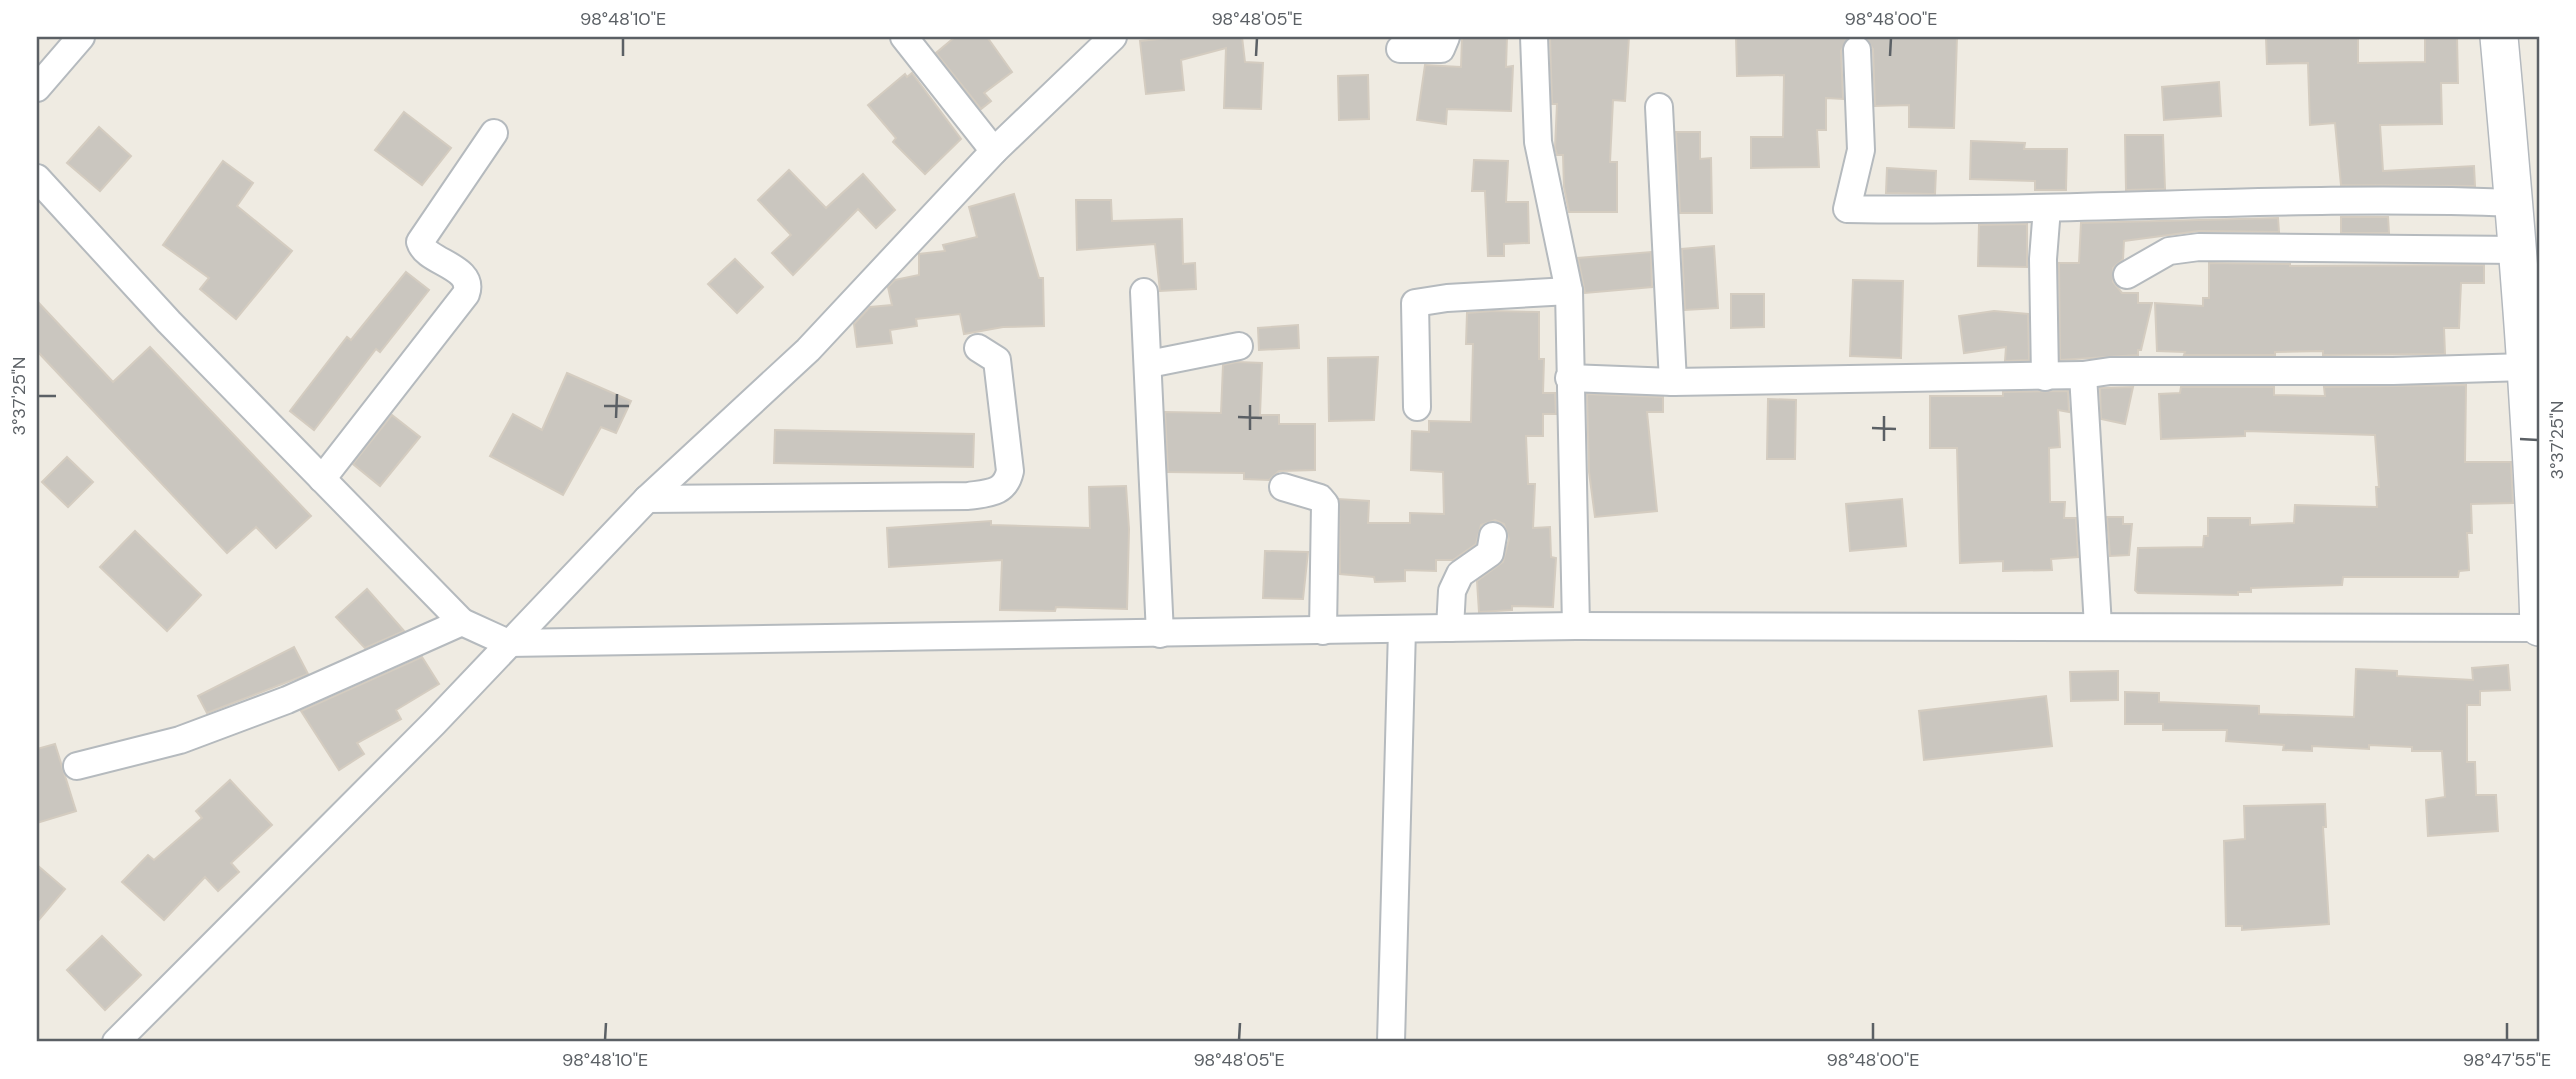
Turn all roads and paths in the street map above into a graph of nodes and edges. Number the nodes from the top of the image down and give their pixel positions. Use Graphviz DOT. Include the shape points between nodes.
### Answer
graph roads {
  1 [pos="82,37"];
  2 [pos="904,37"];
  3 [pos="1113,37"];
  4 [pos="1446,37"];
  5 [pos="1534,37"];
  6 [pos="2499,37"];
  7 [pos="1400,49"];
  8 [pos="1857,50"];
  9 [pos="37,88"];
  10 [pos="1659,107"];
  11 [pos="494,133"];
  12 [pos="994,151"];
  13 [pos="37,178"];
  14 [pos="2514,203"];
  15 [pos="2047,208"];
  16 [pos="2518,250"];
  17 [pos="2127,275"];
  18 [pos="1569,291"];
  19 [pos="1144,292"];
  20 [pos="1240,346"];
  21 [pos="978,348"];
  22 [pos="1149,364"];
  23 [pos="2526,367"];
  24 [pos="2083,374"];
  25 [pos="2045,377"];
  26 [pos="1569,378"];
  27 [pos="1673,382"];
  28 [pos="1417,407"];
  29 [pos="322,479"];
  30 [pos="1283,487"];
  31 [pos="647,499"];
  32 [pos="1493,536"];
  33 [pos="461,622"];
  34 [pos="1576,626"];
  35 [pos="2098,626"];
  36 [pos="2539,627"];
  37 [pos="1450,628"];
  38 [pos="1402,629"];
  39 [pos="1324,631"];
  40 [pos="1160,634"];
  41 [pos="508,643"];
  42 [pos="77,766"];
  43 [pos="116,1042"];
  44 [pos="1391,1042"];
  1 -- 9 [label="street"];
  2 -- 12 [label="street"];
  3 -- 12 [label="street"];
  4 -- 7 [label="street" via="1440,50"];
  5 -- 18 [label="street" via="1538,142"];
  6 -- 14 [label="main road"];
  8 -- 15 [label="street" via="1861,150 1847,209"];
  10 -- 27 [label="street"];
  11 -- 29 [label="street" via="420,242 424,250 463,276 466,294"];
  12 -- 31 [label="street" via="808,351"];
  13 -- 29 [label="street"];
  14 -- 15 [label="street" via="2408,199"];
  14 -- 16 [label="main road"];
  15 -- 25 [label="street"];
  16 -- 17 [label="street" via="2199,247 2169,251"];
  16 -- 23 [label="main road"];
  18 -- 26 [label="street"];
  18 -- 28 [label="street" via="1415,303"];
  19 -- 22 [label="street"];
  20 -- 22 [label="street"];
  21 -- 31 [label="street" via="997,360 1010,471 998,491 968,496"];
  22 -- 40 [label="street"];
  23 -- 24 [label="street" via="2110,370"];
  23 -- 36 [label="main road"];
  24 -- 25 [label="street"];
  24 -- 35 [label="street"];
  25 -- 27 [label="street"];
  26 -- 27 [label="street"];
  26 -- 34 [label="street"];
  29 -- 33 [label="street"];
  30 -- 39 [label="street" via="1325,503"];
  31 -- 41 [label="street"];
  32 -- 37 [label="street" via="1490,553 1460,575 1452,591"];
  33 -- 41 [label="street"];
  33 -- 42 [label="street" via="287,700 180,740"];
  34 -- 35 [label="street"];
  34 -- 37 [label="street"];
  35 -- 36 [label="street"];
  37 -- 38 [label="street"];
  38 -- 39 [label="street"];
  38 -- 44 [label="street"];
  39 -- 40 [label="street"];
  40 -- 41 [label="street"];
  41 -- 43 [label="street"];
}
